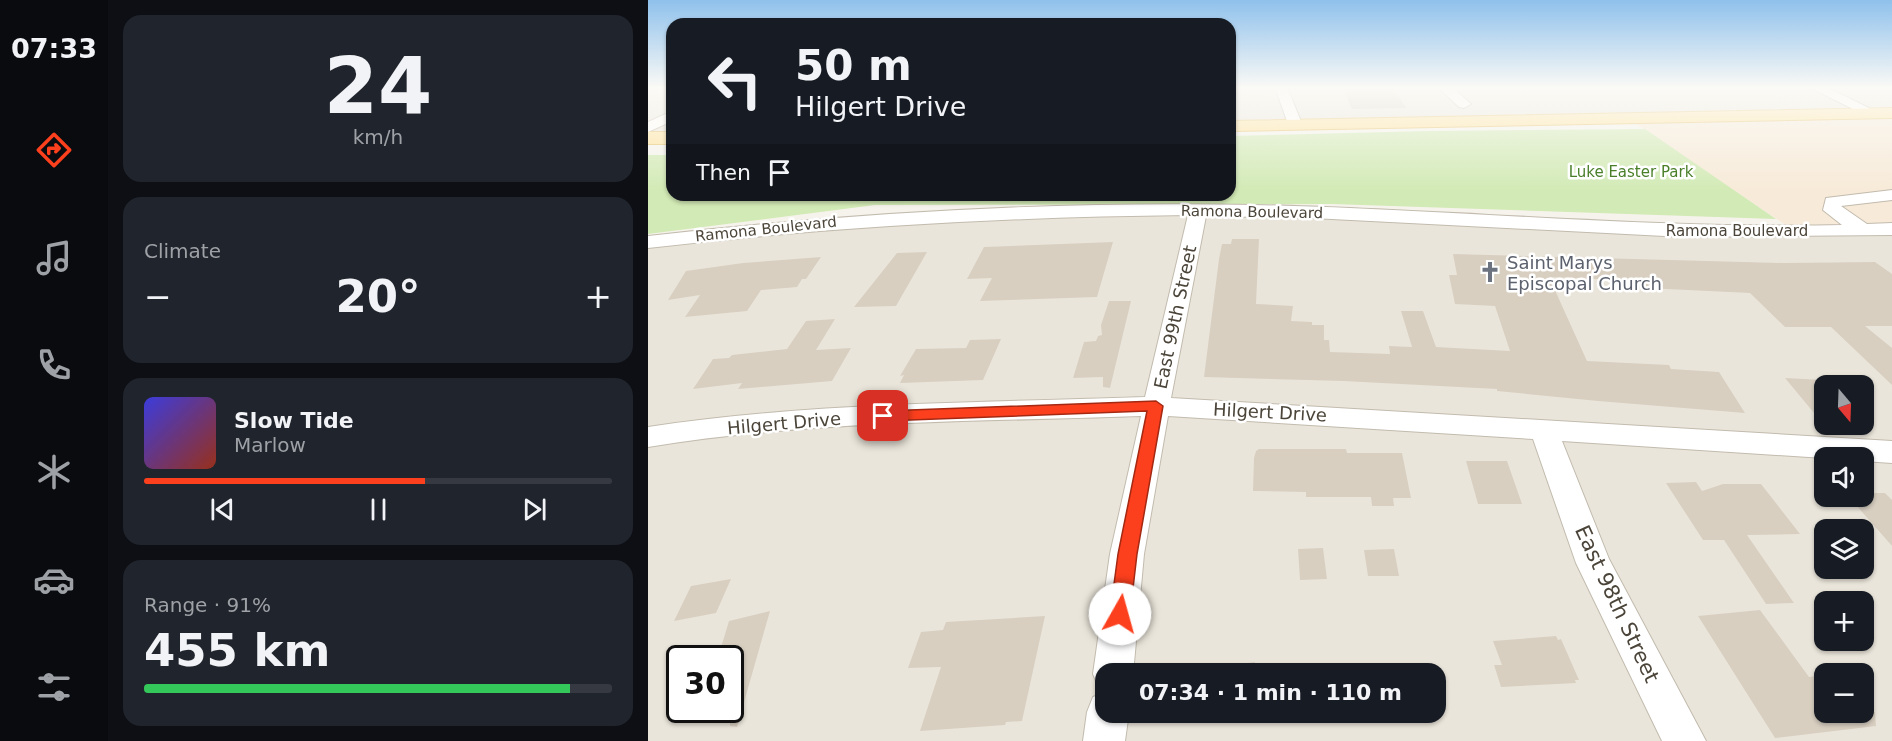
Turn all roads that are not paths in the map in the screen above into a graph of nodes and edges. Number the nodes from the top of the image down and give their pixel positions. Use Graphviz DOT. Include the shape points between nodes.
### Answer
graph roads {
  1 [pos="1429,122"];
  2 [pos="1867,122"];
  3 [pos="1295,124"];
  4 [pos="1236,126"];
  5 [pos="1892,126"];
  6 [pos="648,138"];
  7 [pos="666,138"];
  8 [pos="1892,195"];
  9 [pos="1198,210"];
  10 [pos="1892,229"];
  11 [pos="1863,230"];
  12 [pos="648,242"];
  13 [pos="1156,406"];
  14 [pos="1543,429"];
  15 [pos="648,437"];
  16 [pos="1892,452"];
  17 [pos="1114,663"];
  18 [pos="1106,723"];
  19 [pos="1104,741"];
  20 [pos="1685,741"];
  1 -- 3 [label="main road"];
  2 -- 5 [label="street" via="1880,127"];
  3 -- 4 [label="main road"];
  6 -- 7 [label="main road"];
  8 -- 11 [label="street" via="1832,202 1832,210"];
  9 -- 11 [label="street, Ramona Boulevard" via="1655,230"];
  9 -- 12 [label="street, Ramona Boulevard" via="860,220"];
  9 -- 13 [label="street, East 99th Street"];
  10 -- 11 [label="street, Ramona Boulevard"];
  13 -- 14 [label="street, Hilgert Drive"];
  13 -- 15 [label="street, Hilgert Drive" via="817,419"];
  13 -- 17 [label="street, East 99th Street" via="1128,554"];
  14 -- 16 [label="street, Hilgert Drive"];
  14 -- 20 [label="street, East 98th Street" via="1593,563"];
  18 -- 19 [label="street"];
}
